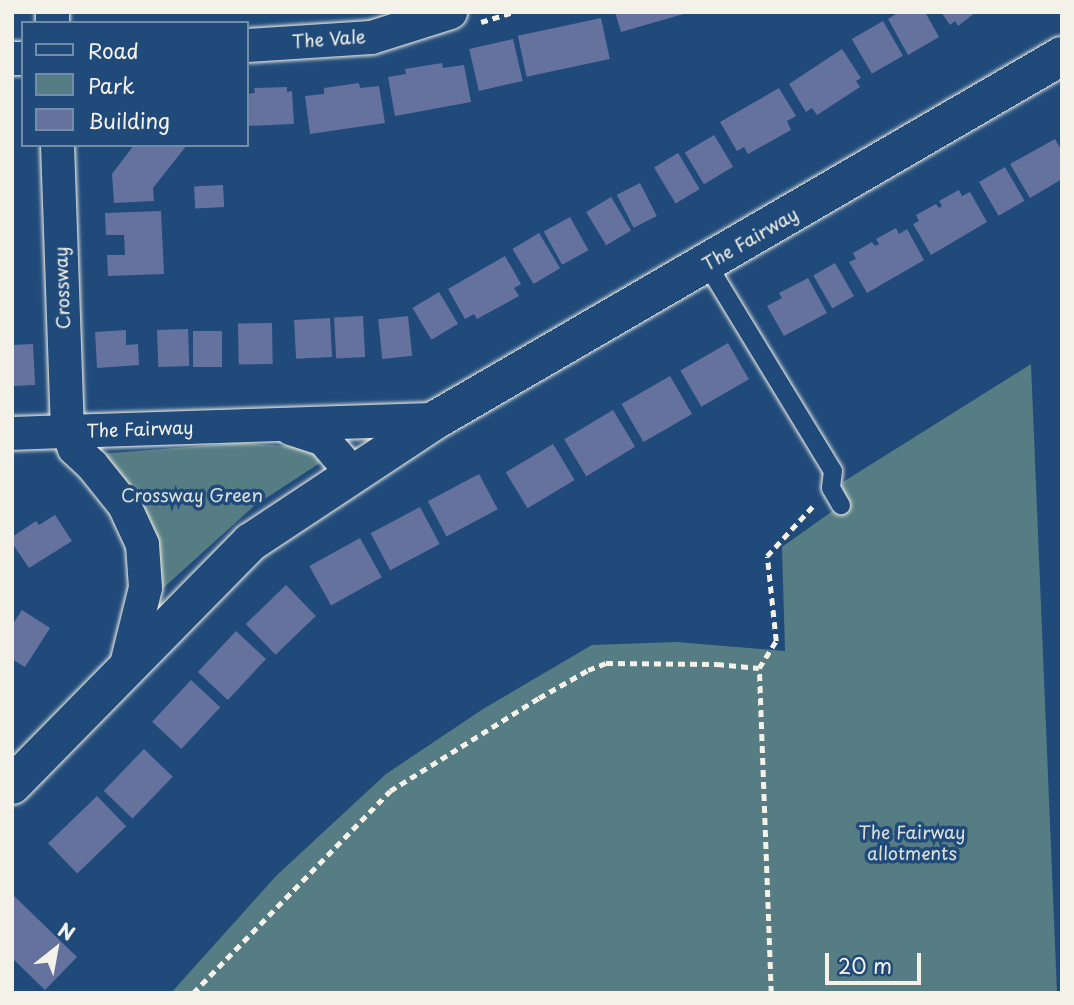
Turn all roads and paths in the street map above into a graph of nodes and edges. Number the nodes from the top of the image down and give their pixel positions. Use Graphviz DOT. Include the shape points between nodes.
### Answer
graph roads {
  1 [pos="450,12"];
  2 [pos="248,45"];
  3 [pos="1062,56"];
  4 [pos="57,147"];
  5 [pos="708,264"];
  6 [pos="437,419"];
  7 [pos="267,424"];
  8 [pos="67,432"];
  9 [pos="12,433"];
  10 [pos="353,474"];
  11 [pos="831,488"];
  12 [pos="841,505"];
  13 [pos="125,668"];
  14 [pos="759,668"];
  15 [pos="12,785"];
  16 [pos="193,993"];
  17 [pos="771,993"];
  1 -- 2 [label="street, The Vale" via="371,37"];
  3 -- 5 [label="street, The Fairway"];
  4 -- 8 [label="street, Crossway"];
  5 -- 6 [label="street, The Fairway"];
  5 -- 11 [label="lane" via="833,471"];
  6 -- 7 [label="street, The Fairway"];
  6 -- 10 [label="street, The Fairway"];
  7 -- 8 [label="street, The Fairway"];
  7 -- 10 [label="street, The Fairway" via="301,429 323,439"];
  8 -- 9 [label="street"];
  8 -- 13 [label="street, The Fairway" via="74,448 124,505 142,544 145,587"];
  10 -- 13 [label="street, The Fairway" via="251,542"];
  11 -- 12 [label="lane"];
  11 -- 14 [label="path" via="767,556 776,641"];
  13 -- 15 [label="street, The Fairway"];
  14 -- 16 [label="path" via="606,663 539,698 390,791"];
  14 -- 17 [label="path"];
}
